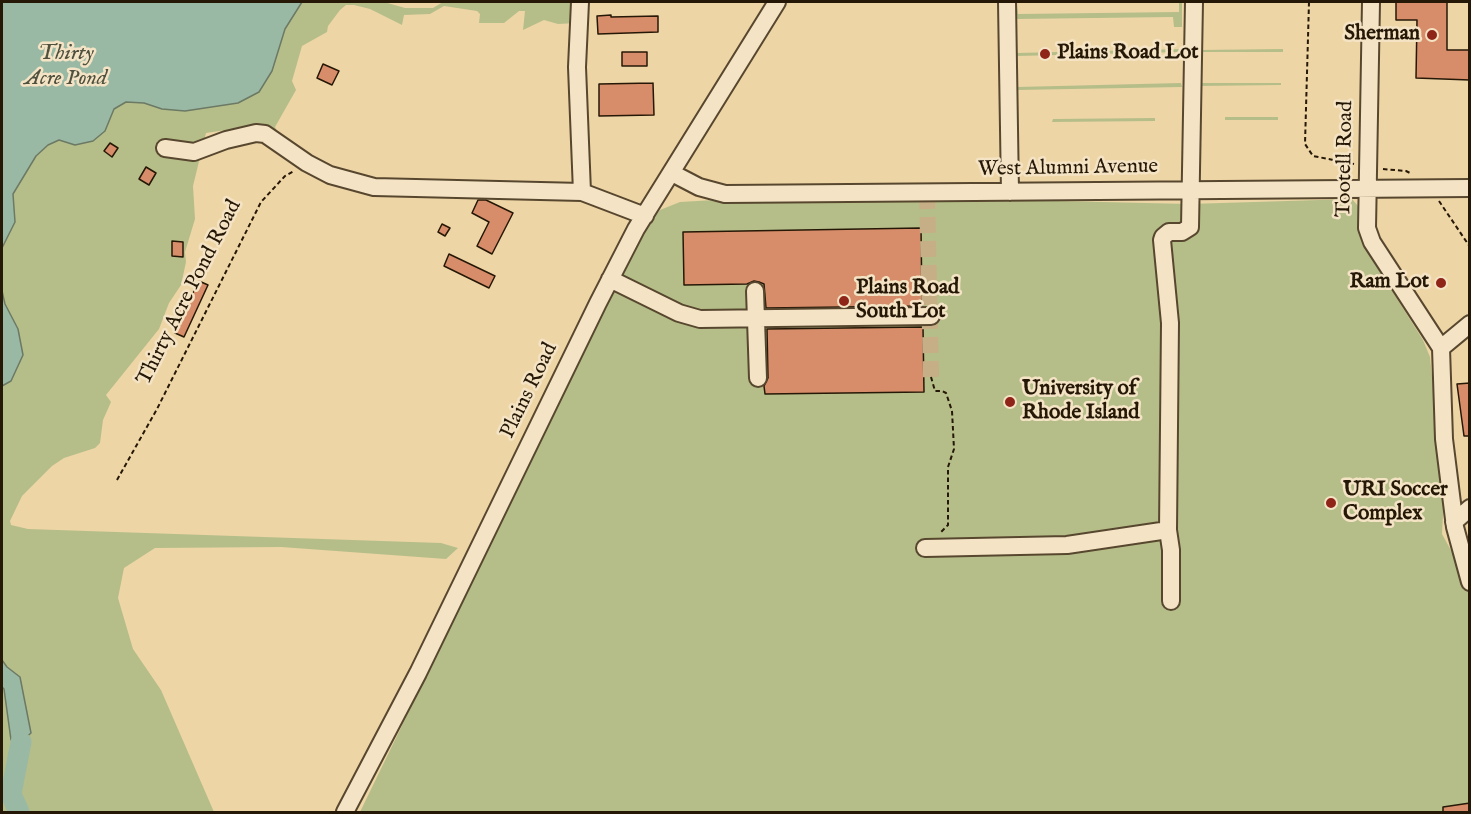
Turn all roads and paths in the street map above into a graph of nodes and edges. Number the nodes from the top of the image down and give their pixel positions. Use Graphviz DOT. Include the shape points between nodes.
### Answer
graph roads {
  1 [pos="580,2"];
  2 [pos="777,2"];
  3 [pos="1007,2"];
  4 [pos="1194,2"];
  5 [pos="1371,2"];
  6 [pos="165,148"];
  7 [pos="307,163"];
  8 [pos="672,173"];
  9 [pos="1367,188"];
  10 [pos="1470,188"];
  11 [pos="1191,190"];
  12 [pos="582,192"];
  13 [pos="1010,192"];
  14 [pos="645,216"];
  15 [pos="610,279"];
  16 [pos="755,291"];
  17 [pos="931,316"];
  18 [pos="756,319"];
  19 [pos="1470,324"];
  20 [pos="1441,348"];
  21 [pos="931,377"];
  22 [pos="758,378"];
  23 [pos="117,480"];
  24 [pos="1470,508"];
  25 [pos="1454,522"];
  26 [pos="1168,530"];
  27 [pos="925,548"];
  28 [pos="1470,582"];
  29 [pos="1171,601"];
  30 [pos="345,813"];
  1 -- 12 [label="street" via="577,67"];
  2 -- 8 [label="street, Plains Road"];
  3 -- 13 [label="street"];
  4 -- 11 [label="street"];
  5 -- 9 [label="street, Tootell Road"];
  6 -- 7 [label="street" via="194,152 256,133 265,134"];
  7 -- 12 [label="street" via="374,187"];
  7 -- 23 [label="path, Thirty Acre Pond Road" via="285,176 261,202"];
  8 -- 13 [label="street, West Alumni Avenue" via="699,187 725,194"];
  8 -- 14 [label="street, Plains Road"];
  9 -- 10 [label="street, West Alumni Avenue"];
  9 -- 11 [label="street, West Alumni Avenue"];
  9 -- 20 [label="street, Tootell Road" via="1367,228 1372,242"];
  11 -- 13 [label="street, West Alumni Avenue"];
  11 -- 26 [label="street" via="1190,227 1165,234 1162,240 1170,324"];
  12 -- 14 [label="street"];
  14 -- 15 [label="street, Plains Road"];
  15 -- 18 [label="street" via="679,313 700,319"];
  15 -- 30 [label="street, Plains Road" via="418,673"];
  16 -- 18 [label="street"];
  17 -- 18 [label="street"];
  18 -- 22 [label="street"];
  19 -- 20 [label="street"];
  20 -- 25 [label="street" via="1444,439"];
  21 -- 27 [label="path" via="935,391 946,393 952,411 954,449 948,467 948,525"];
  24 -- 25 [label="street"];
  25 -- 28 [label="street"];
  26 -- 27 [label="street" via="1067,545"];
  26 -- 29 [label="street"];
}
